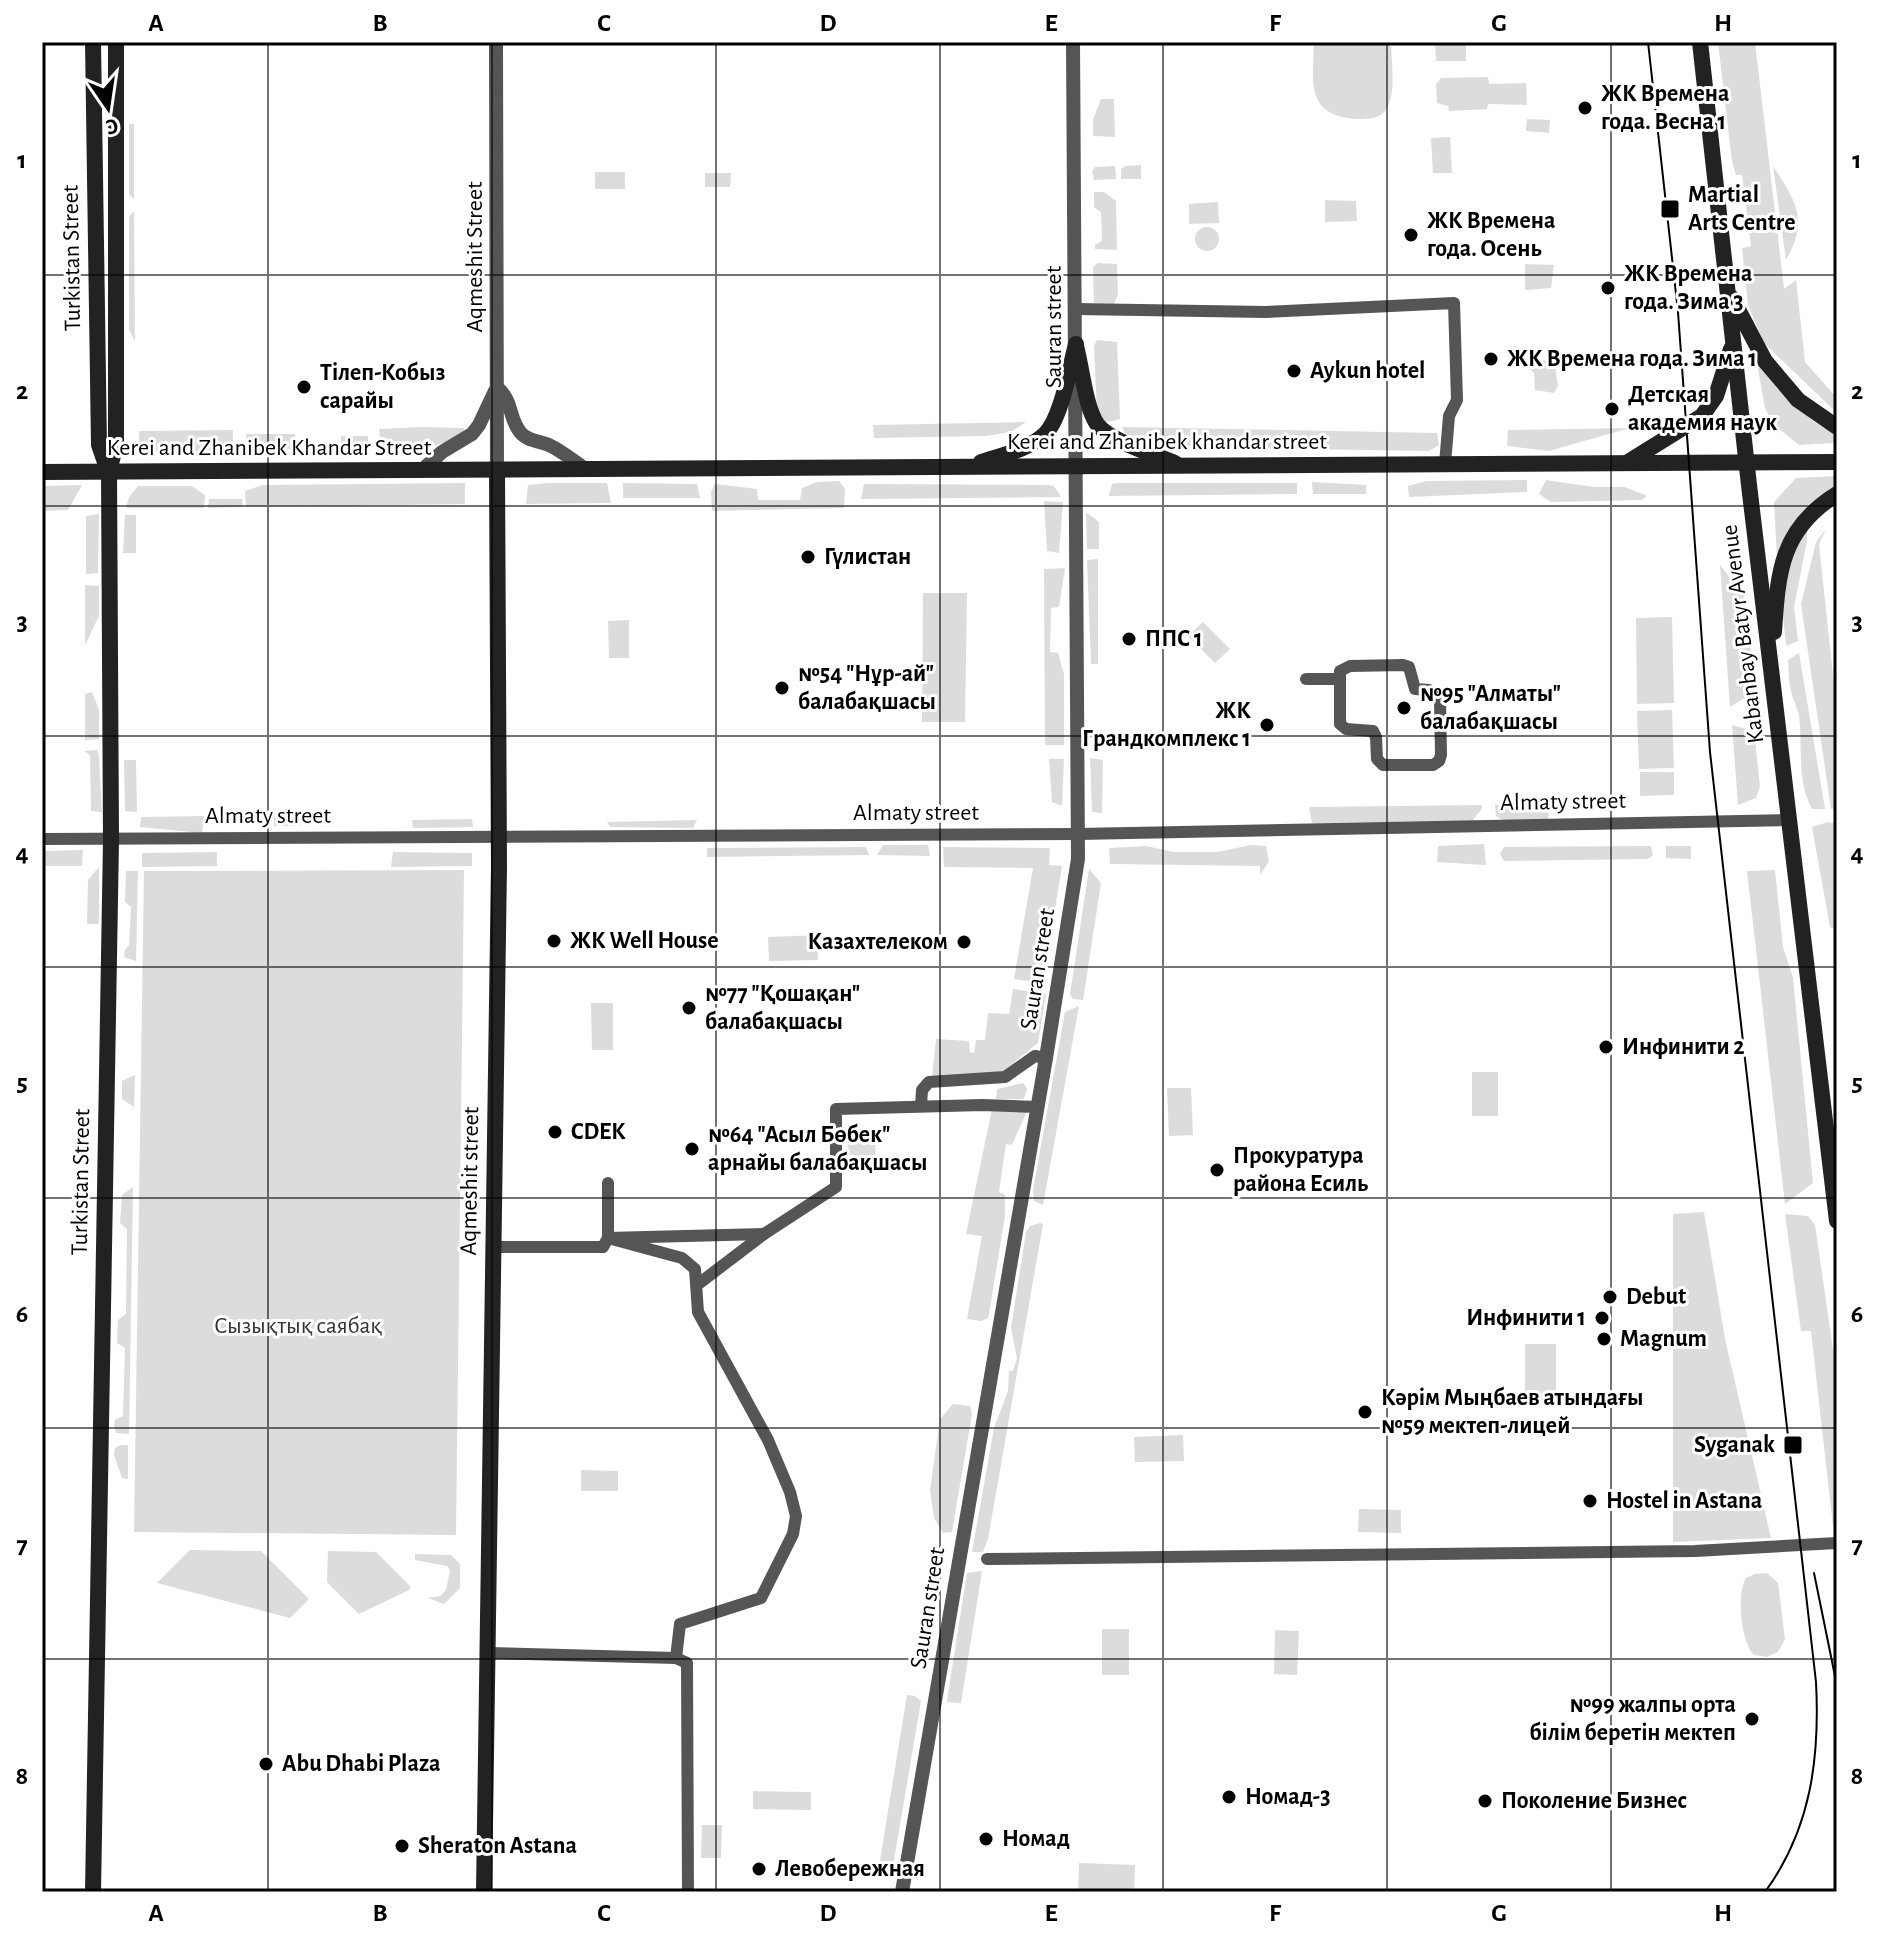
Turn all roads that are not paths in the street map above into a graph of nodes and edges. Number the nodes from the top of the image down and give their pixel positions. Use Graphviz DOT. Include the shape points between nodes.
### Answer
graph roads {
  1 [pos="93,42"];
  2 [pos="116,42"];
  3 [pos="496,42"];
  4 [pos="1073,42"];
  5 [pos="1700,42"];
  6 [pos="1728,291"];
  7 [pos="1076,309"];
  8 [pos="1734,342"];
  9 [pos="1076,344"];
  10 [pos="497,387"];
  11 [pos="1837,427"];
  12 [pos="1837,462"];
  13 [pos="1627,463"];
  14 [pos="1747,463"];
  15 [pos="1445,464"];
  16 [pos="1077,466"];
  17 [pos="1184,466"];
  18 [pos="965,467"];
  19 [pos="587,470"];
  20 [pos="421,471"];
  21 [pos="497,471"];
  22 [pos="42,472"];
  23 [pos="109,472"];
  24 [pos="1837,494"];
  25 [pos="1772,677"];
  26 [pos="1306,679"];
  27 [pos="1338,679"];
  28 [pos="1789,820"];
  29 [pos="1078,834"];
  30 [pos="499,837"];
  31 [pos="42,839"];
  32 [pos="111,840"];
  33 [pos="1046,1058"];
  34 [pos="1830,1103"];
  35 [pos="921,1106"];
  36 [pos="1037,1107"];
  37 [pos="608,1183"];
  38 [pos="1837,1221"];
  39 [pos="764,1234"];
  40 [pos="608,1238"];
  41 [pos="493,1247"];
  42 [pos="697,1285"];
  43 [pos="1837,1543"];
  44 [pos="987,1559"];
  45 [pos="487,1653"];
  46 [pos="676,1658"];
  47 [pos="93,1892"];
  48 [pos="484,1892"];
  49 [pos="688,1892"];
  50 [pos="902,1892"];
  1 -- 23 [label="main road, Turkistan Street" via="99,445"];
  2 -- 23 [label="main road, Turkistan Street" via="116,443"];
  3 -- 10 [label="street, Aqmeshit Street"];
  4 -- 7 [label="street, Sauran street"];
  5 -- 6 [label="main road, Kabanbay Batyr Avenue"];
  6 -- 8 [label="main road, Kabanbay Batyr Avenue"];
  6 -- 11 [label="main road" via="1765,361 1798,400"];
  7 -- 9 [label="street, Sauran street"];
  7 -- 15 [label="street" via="1266,312 1454,303 1457,400 1449,416"];
  8 -- 13 [label="main road" via="1716,396 1702,416"];
  8 -- 14 [label="main road, Kabanbay Batyr Avenue"];
  9 -- 16 [label="street, Sauran street"];
  9 -- 17 [label="main road" via="1099,427"];
  9 -- 18 [label="main road" via="1058,411 1046,434 1030,445"];
  10 -- 19 [label="street" via="508,397 521,434"];
  10 -- 20 [label="street" via="472,434"];
  10 -- 21 [label="street, Aqmeshit Street"];
  12 -- 14 [label="main road, Kerei and Zhanibek khandar street"];
  13 -- 14 [label="main road, Kerei and Zhanibek khandar street"];
  13 -- 15 [label="main road, Kerei and Zhanibek khandar street"];
  14 -- 25 [label="main road, Kabanbay Batyr Avenue"];
  15 -- 17 [label="main road, Kerei and Zhanibek khandar street"];
  16 -- 17 [label="main road, Kerei and Zhanibek khandar street"];
  16 -- 18 [label="main road, Kerei and Zhanibek khandar street"];
  16 -- 29 [label="street, Sauran street"];
  18 -- 19 [label="main road, Kerei and Zhanibek khandar street"];
  19 -- 21 [label="main road, Kerei and Zhanibek khandar street"];
  20 -- 21 [label="main road, Kerei and Zhanibek Khandar Street"];
  20 -- 23 [label="main road, Kerei and Zhanibek Khandar Street"];
  21 -- 30 [label="main road, Aqmeshit street"];
  22 -- 23 [label="main road, Kerei and Zhanibek Khandar Street"];
  23 -- 32 [label="main road, Turkistan Street"];
  24 -- 25 [label="main road" via="1810,514 1782,558"];
  25 -- 28 [label="main road, Kabanbay Batyr Avenue"];
  26 -- 27 [label="street"];
  27 -- 27 [label="street" via="1350,666 1409,667 1415,689 1429,690 1440,700 1439,761 1383,765 1377,759 1373,731 1340,724"];
  28 -- 29 [label="street, Almaty street"];
  28 -- 34 [label="main road, Kabanbay Batyr Avenue"];
  29 -- 30 [label="street, Almaty street"];
  29 -- 33 [label="street, Sauran street"];
  30 -- 32 [label="street, Almaty street"];
  30 -- 41 [label="main road, Aqmeshit street"];
  31 -- 32 [label="street, Almaty street"];
  32 -- 47 [label="main road, Turkistan Street"];
  33 -- 35 [label="street" via="1035,1056 1005,1077 929,1082 922,1090"];
  33 -- 36 [label="street, Sauran street"];
  34 -- 38 [label="main road, Kabanbay Batyr Avenue"];
  35 -- 36 [label="street"];
  35 -- 39 [label="street" via="836,1109 836,1187"];
  36 -- 50 [label="street, Sauran street"];
  37 -- 40 [label="street"];
  39 -- 40 [label="street"];
  39 -- 42 [label="street"];
  40 -- 41 [label="street" via="603,1247"];
  40 -- 42 [label="street" via="682,1258 695,1269"];
  41 -- 45 [label="main road, Aqmeshit street"];
  42 -- 46 [label="street" via="698,1312 768,1440 796,1516 793,1534 761,1598 680,1624"];
  43 -- 44 [label="street" via="1695,1551"];
  45 -- 46 [label="street"];
  45 -- 48 [label="main road, Aqmeshit street"];
  46 -- 49 [label="street" via="688,1668"];
}
